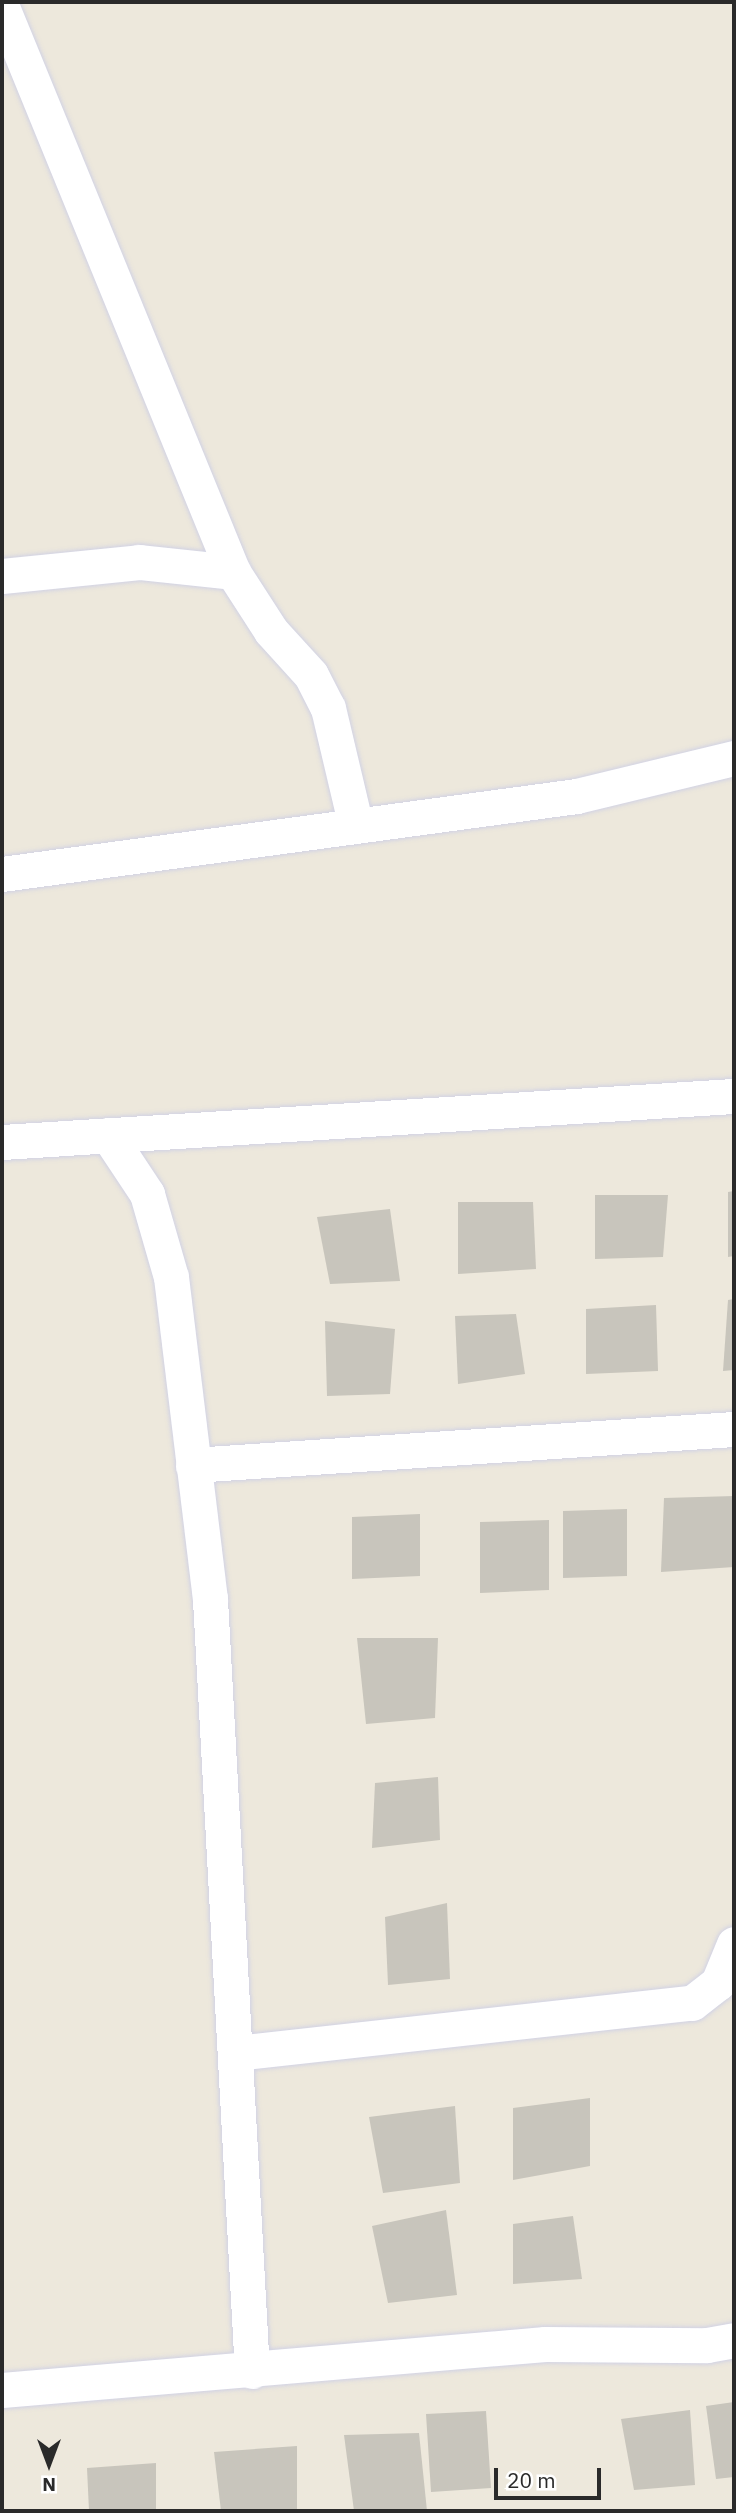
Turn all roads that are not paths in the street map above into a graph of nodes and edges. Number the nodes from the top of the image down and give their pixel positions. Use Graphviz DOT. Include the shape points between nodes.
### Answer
graph roads {
  1 [pos="2,7"];
  2 [pos="233,572"];
  3 [pos="2,576"];
  4 [pos="734,758"];
  5 [pos="356,826"];
  6 [pos="2,874"];
  7 [pos="734,1096"];
  8 [pos="108,1135"];
  9 [pos="2,1142"];
  10 [pos="734,1429"];
  11 [pos="193,1465"];
  12 [pos="734,1944"];
  13 [pos="236,2053"];
  14 [pos="734,2340"];
  15 [pos="252,2371"];
  16 [pos="2,2390"];
  1 -- 2 [label="street"];
  2 -- 3 [label="street" via="139,562"];
  2 -- 5 [label="street" via="271,631 311,675 328,708"];
  4 -- 5 [label="street" via="577,796"];
  5 -- 6 [label="street"];
  7 -- 8 [label="street"];
  8 -- 9 [label="street"];
  8 -- 11 [label="street" via="147,1194 171,1277"];
  10 -- 11 [label="street"];
  11 -- 13 [label="street" via="210,1599"];
  12 -- 13 [label="street" via="718,1983 692,2003"];
  13 -- 15 [label="street"];
  14 -- 15 [label="street" via="707,2345 545,2343"];
  15 -- 16 [label="street"];
}
